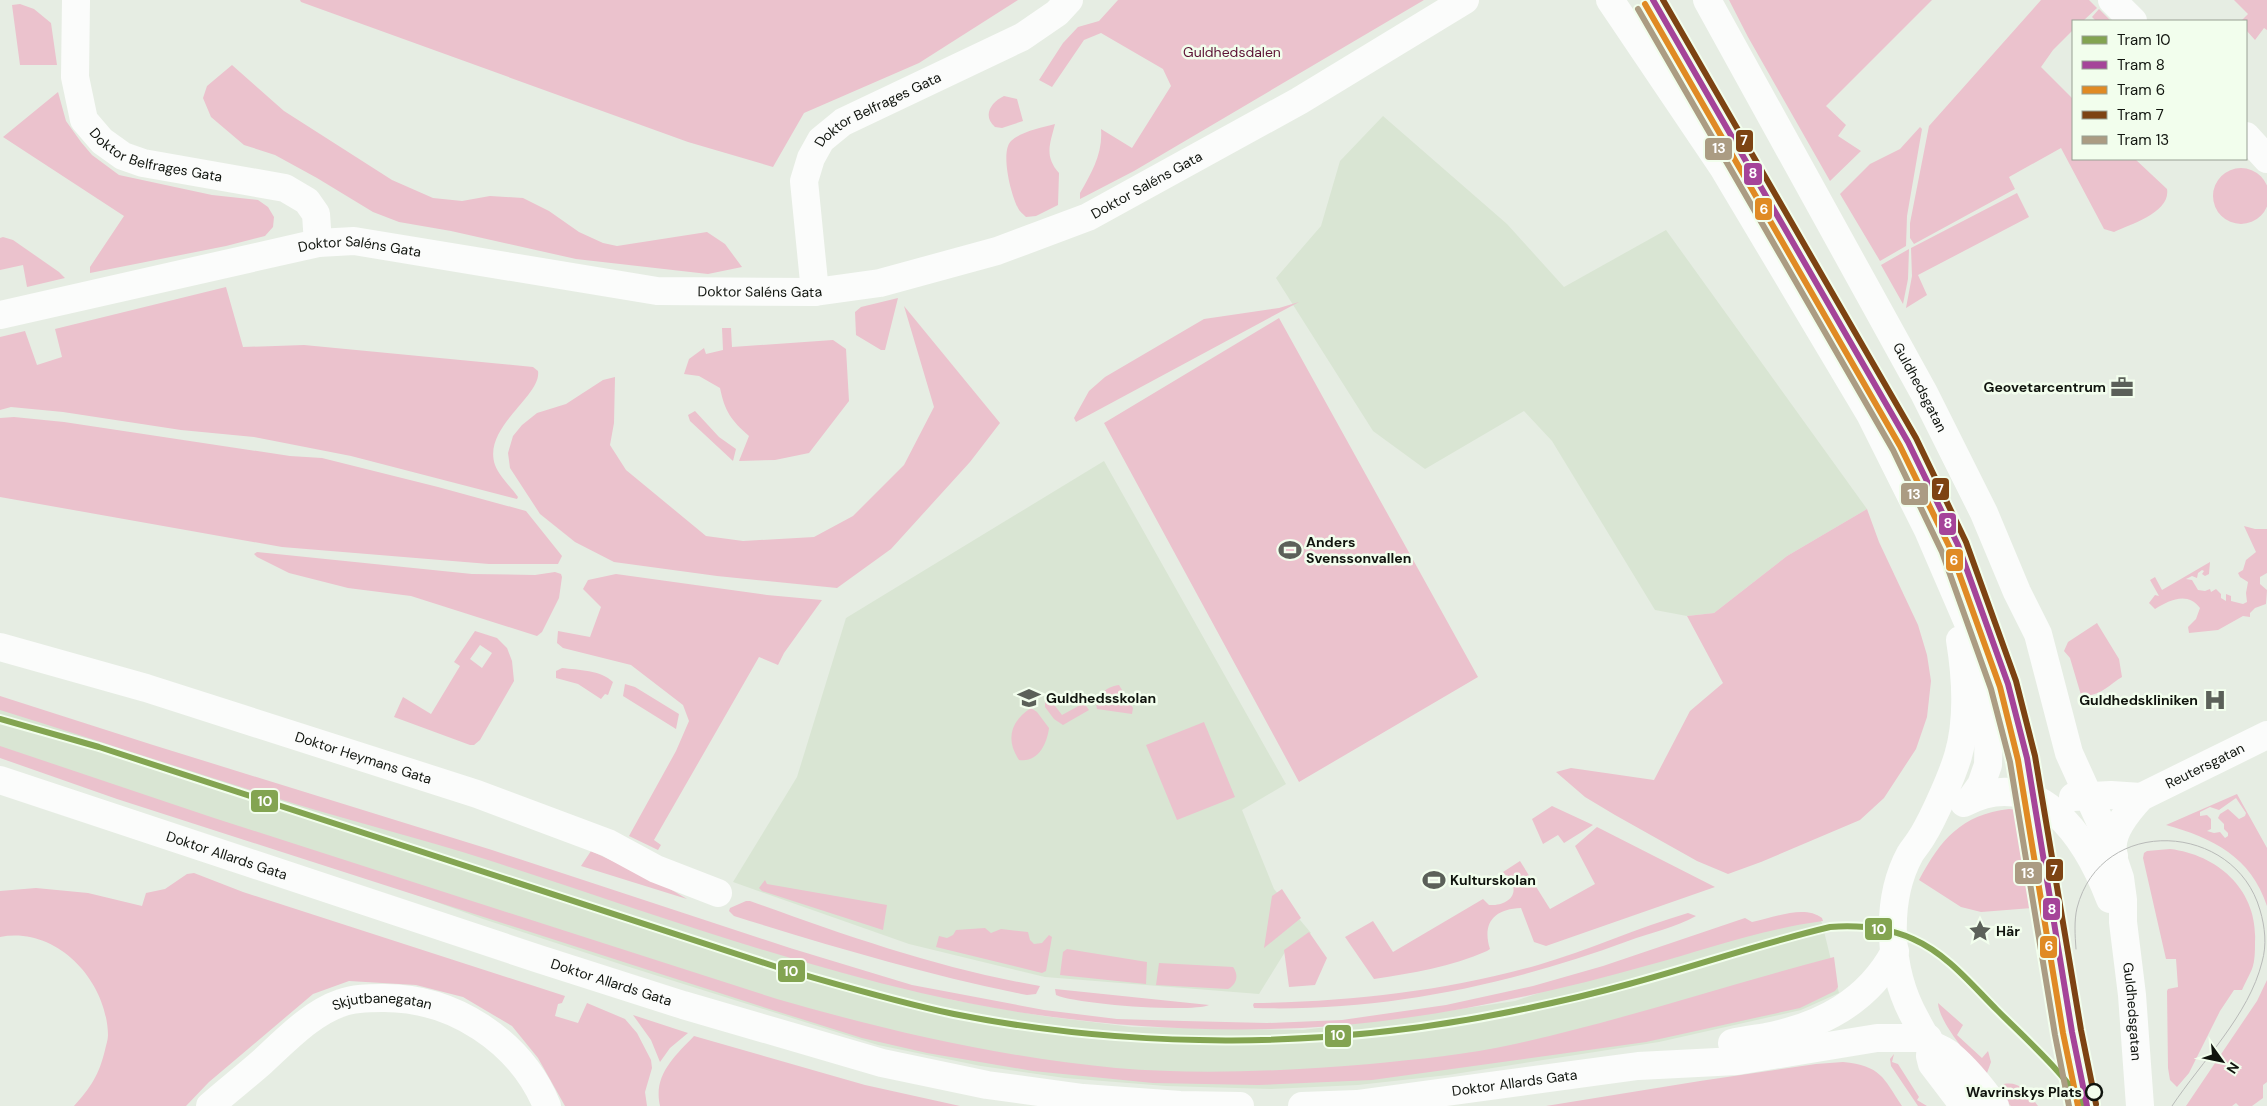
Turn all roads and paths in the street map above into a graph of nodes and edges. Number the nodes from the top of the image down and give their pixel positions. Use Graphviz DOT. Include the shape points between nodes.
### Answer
graph roads {
  1 [pos="76,0"];
  2 [pos="1069,0"];
  3 [pos="1465,0"];
  4 [pos="1610,0"];
  5 [pos="1707,0"];
  6 [pos="2112,0"];
  7 [pos="2132,20"];
  8 [pos="2247,137"];
  9 [pos="2267,159"];
  10 [pos="318,243"];
  11 [pos="815,292"];
  12 [pos="0,315"];
  13 [pos="1938,556"];
  14 [pos="0,647"];
  15 [pos="2267,735"];
  16 [pos="0,780"];
  17 [pos="2088,796"];
  18 [pos="2141,797"];
  19 [pos="2034,798"];
  20 [pos="1971,799"];
  21 [pos="1924,835"];
  22 [pos="2114,856"];
  23 [pos="718,893"];
  24 [pos="2122,922"];
  25 [pos="1895,951"];
  26 [pos="1929,1041"];
  27 [pos="1638,1066"];
  28 [pos="2139,1104"];
  29 [pos="210,1106"];
  30 [pos="547,1106"];
  31 [pos="1240,1106"];
  32 [pos="1302,1106"];
  33 [pos="1964,1106"];
  34 [pos="1996,1106"];
  1 -- 10 [label="street, Doktor Belfrages Gata" via="75,77 84,120 102,141 123,156 143,163 286,188 306,201 316,214"];
  2 -- 11 [label="street, Doktor Belfrages Gata" via="1022,37 843,122 821,140 804,181"];
  3 -- 11 [label="street, Doktor Saléns Gata" via="1299,101 1088,217 997,251 914,275"];
  4 -- 13 [label="street, Guldhedsgatan" via="1724,169 1870,414"];
  5 -- 17 [label="street, Guldhedsgatan" via="1924,393 1984,513 2038,634 2070,753"];
  6 -- 7 [label="street"];
  8 -- 9 [label="street"];
  10 -- 11 [label="street, Doktor Saléns Gata" via="354,241 657,291"];
  10 -- 12 [label="street, Doktor Saléns Gata"];
  13 -- 20 [label="street, Guldhedsgatan" via="1980,655 1987,693 1988,765 1981,785"];
  13 -- 21 [label="street, Guldhedsgatan" via="1963,657 1966,689 1958,755"];
  14 -- 23 [label="street, Doktor Heymans Gata" via="146,688 476,794 608,843 656,869"];
  15 -- 18 [label="street, Reutersgatan"];
  16 -- 31 [label="street, Doktor Allards Gata" via="566,968 882,1063 987,1085 1083,1098"];
  17 -- 18 [label="street, Reutersgatan"];
  17 -- 19 [label="street, Guldhedsgatan"];
  17 -- 22 [label="street, Guldhedsgatan"];
  18 -- 22 [label="street, Reutersgatan" via="2114,836"];
  19 -- 20 [label="street, Guldhedsgatan" via="2009,793"];
  19 -- 24 [label="street, Guldhedsgatan" via="2059,815 2081,841 2098,869"];
  20 -- 21 [label="street, Guldhedsgatan"];
  21 -- 25 [label="street, Guldhedsgatan" via="1910,855 1898,884"];
  22 -- 24 [label="street, Guldhedsgatan" via="2123,900"];
  24 -- 28 [label="street, Guldhedsgatan" via="2132,995"];
  25 -- 26 [label="street, Guldhedsgatan" via="1903,989 1914,1017"];
  25 -- 27 [label="street, Doktor Allards Gata" via="1882,974 1864,993 1832,1016 1765,1037"];
  26 -- 27 [label="street, Doktor Allards Gata" via="1877,1038 1737,1061"];
  26 -- 33 [label="street, Guldhedsgatan" via="1932,1064"];
  26 -- 34 [label="street, Guldhedsgatan" via="1951,1056"];
  27 -- 32 [label="street, Doktor Allards Gata" via="1357,1104"];
  29 -- 30 [label="street, Skjutbanegatan" via="324,1011 341,1002 392,998 425,1003 476,1023 508,1048 520,1062"];
}
